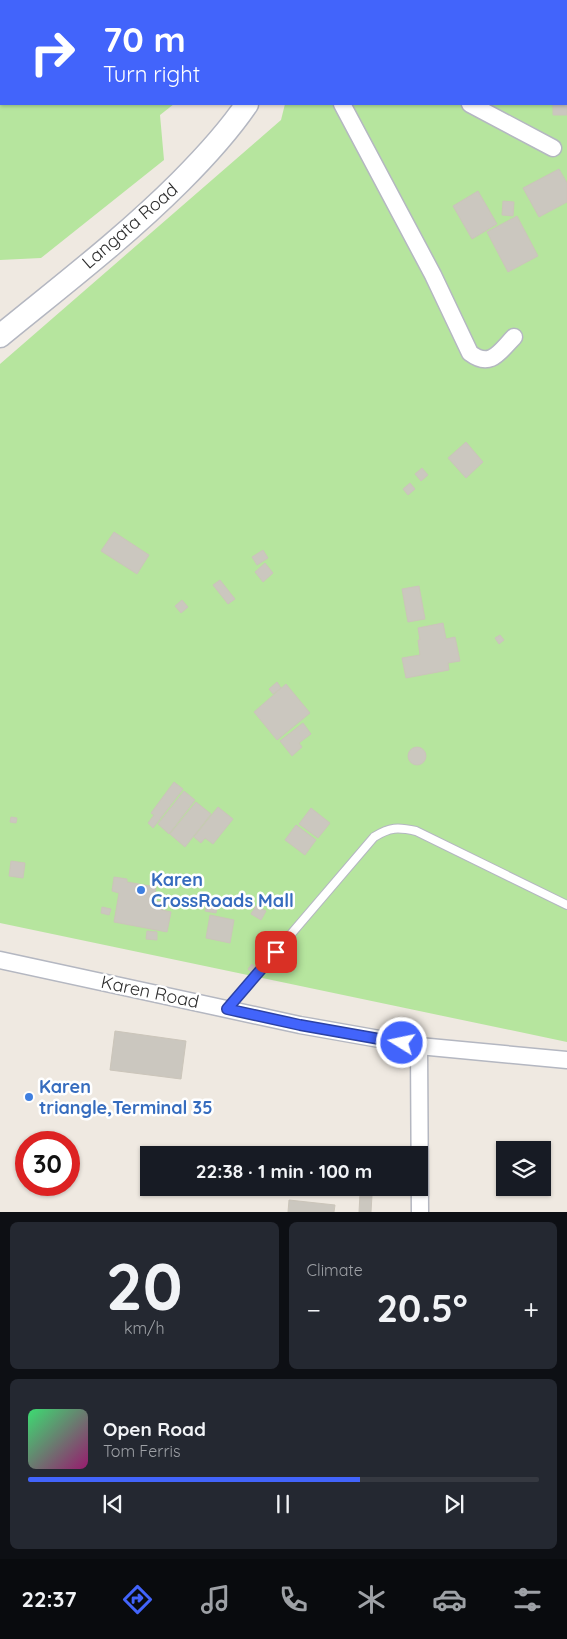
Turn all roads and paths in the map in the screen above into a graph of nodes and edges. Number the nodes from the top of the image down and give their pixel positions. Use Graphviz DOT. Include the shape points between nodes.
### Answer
graph roads {
  1 [pos="246,105"];
  2 [pos="343,105"];
  3 [pos="472,105"];
  4 [pos="553,148"];
  5 [pos="0,336"];
  6 [pos="514,336"];
  7 [pos="567,905"];
  8 [pos="0,960"];
  9 [pos="227,1009"];
  10 [pos="419,1046"];
  11 [pos="567,1060"];
  12 [pos="420,1212"];
  1 -- 5 [label="main road, Langata Road" via="198,164 146,216"];
  2 -- 6 [label="street" via="433,275 470,353 479,360 488,360"];
  3 -- 4 [label="street"];
  7 -- 9 [label="lane" via="416,831 387,829 374,837"];
  8 -- 9 [label="street, Karen Road"];
  9 -- 10 [label="street, Karen Road"];
  10 -- 11 [label="street, Karen Road"];
  10 -- 12 [label="street"];
}
